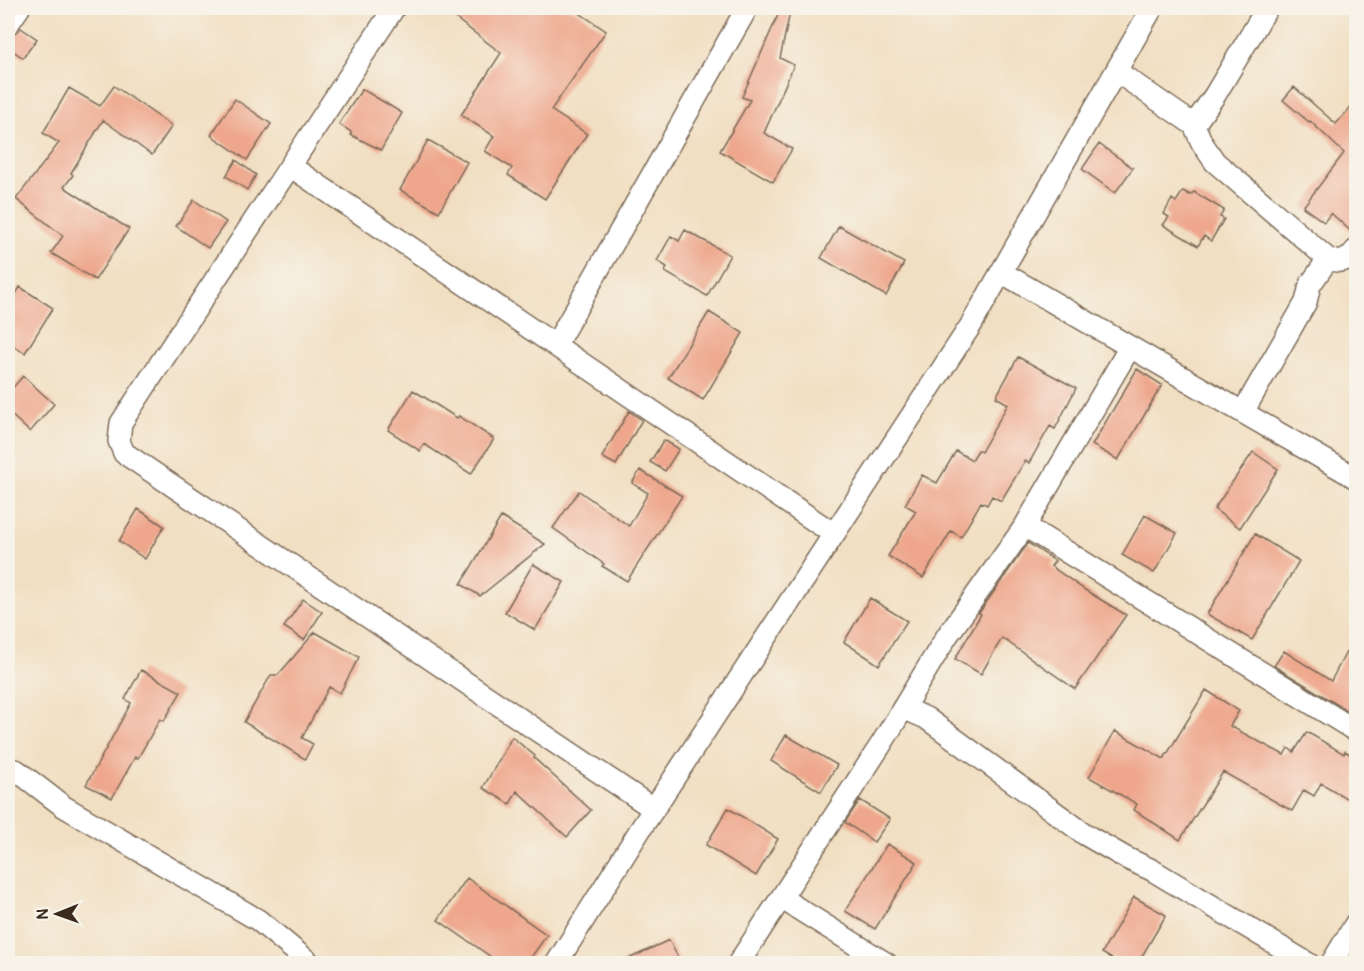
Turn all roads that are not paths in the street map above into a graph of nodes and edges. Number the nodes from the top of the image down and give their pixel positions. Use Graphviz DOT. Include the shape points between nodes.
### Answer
graph roads {
  1 [pos="19,8"];
  2 [pos="394,8"];
  3 [pos="747,8"];
  4 [pos="1152,8"];
  5 [pos="1267,8"];
  6 [pos="8,24"];
  7 [pos="1116,71"];
  8 [pos="1194,125"];
  9 [pos="290,166"];
  10 [pos="1356,250"];
  11 [pos="1328,259"];
  12 [pos="1001,272"];
  13 [pos="556,344"];
  14 [pos="1130,347"];
  15 [pos="1243,412"];
  16 [pos="1356,478"];
  17 [pos="1025,526"];
  18 [pos="834,534"];
  19 [pos="903,708"];
  20 [pos="1356,731"];
  21 [pos="10,766"];
  22 [pos="654,809"];
  23 [pos="780,898"];
  24 [pos="1356,923"];
  25 [pos="311,963"];
  26 [pos="556,963"];
  27 [pos="738,963"];
  28 [pos="887,963"];
  29 [pos="1309,963"];
  30 [pos="1330,963"];
  1 -- 6 [label="street"];
  2 -- 9 [label="street"];
  3 -- 13 [label="street"];
  4 -- 7 [label="street"];
  5 -- 8 [label="street"];
  7 -- 8 [label="street"];
  7 -- 12 [label="street"];
  8 -- 11 [label="street" via="1215,162"];
  9 -- 13 [label="street"];
  9 -- 22 [label="street" via="121,423 119,441 124,453"];
  10 -- 11 [label="street" via="1347,260"];
  11 -- 15 [label="street" via="1310,285 1306,302"];
  12 -- 14 [label="street"];
  12 -- 18 [label="street" via="971,325"];
  13 -- 18 [label="street"];
  14 -- 15 [label="street"];
  14 -- 17 [label="street"];
  15 -- 16 [label="street"];
  17 -- 19 [label="street" via="947,636"];
  17 -- 20 [label="street"];
  18 -- 22 [label="street"];
  19 -- 23 [label="street"];
  19 -- 29 [label="street" via="927,718 1086,835"];
  21 -- 25 [label="street" via="63,806 258,920"];
  22 -- 26 [label="street"];
  23 -- 27 [label="street"];
  23 -- 28 [label="street"];
  24 -- 30 [label="street"];
}
